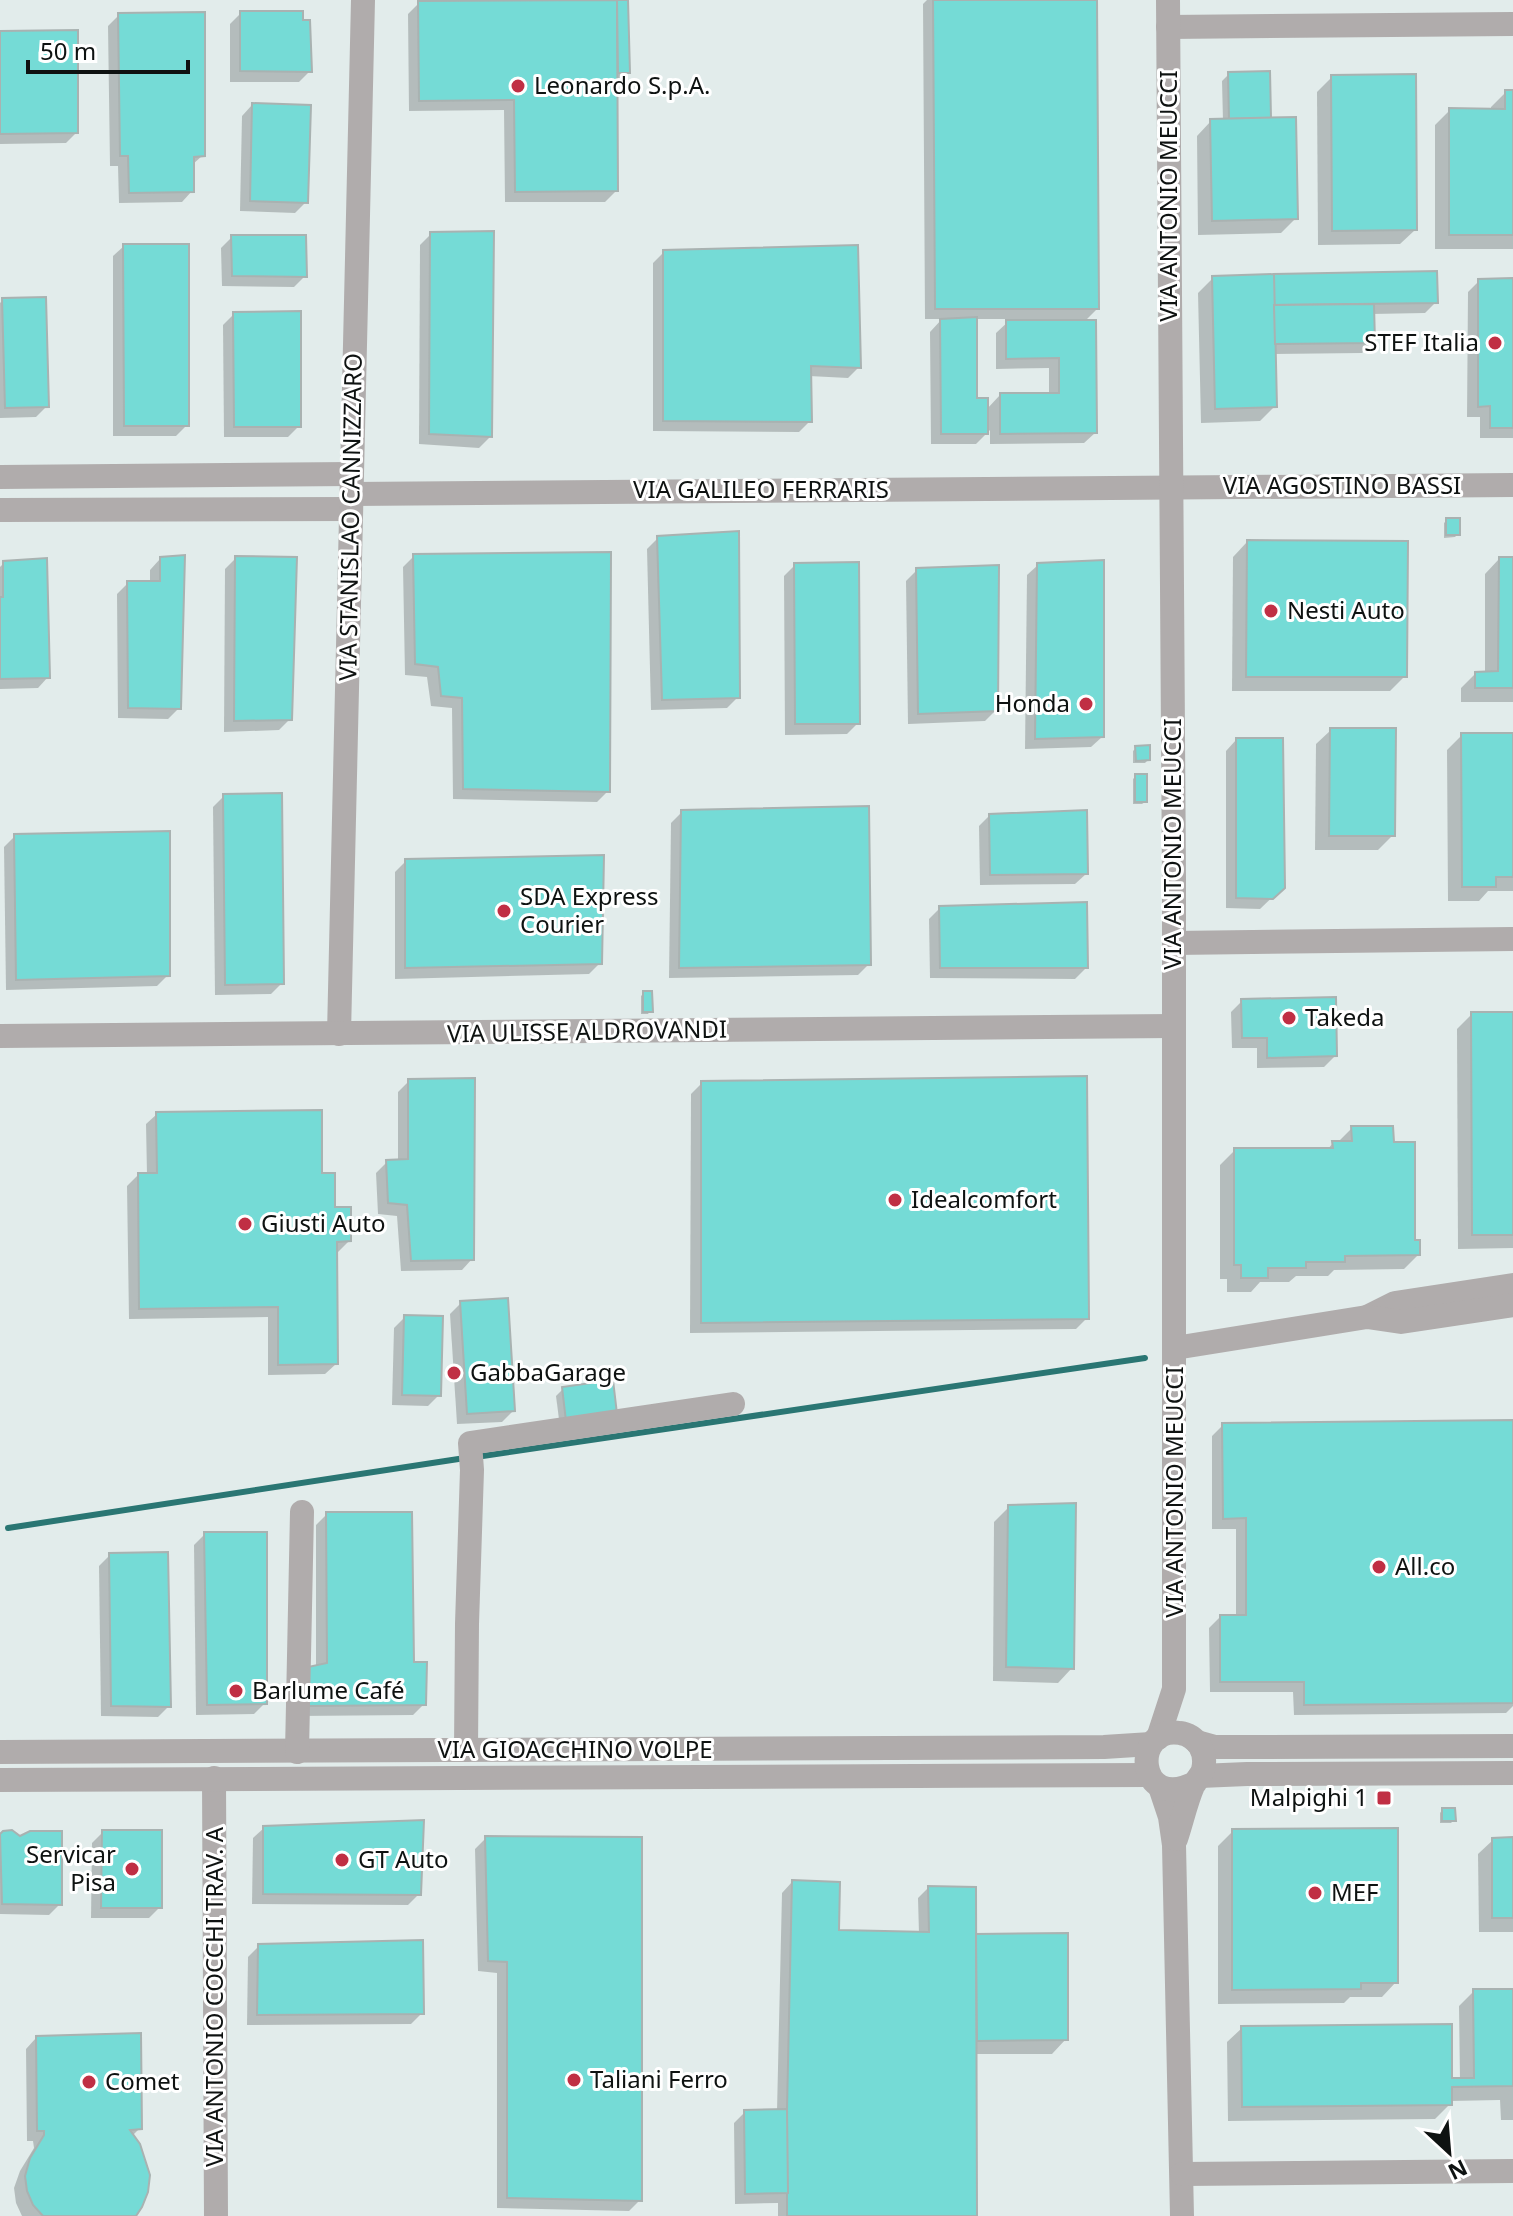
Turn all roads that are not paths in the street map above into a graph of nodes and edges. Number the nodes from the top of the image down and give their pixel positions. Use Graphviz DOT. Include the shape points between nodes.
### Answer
graph roads {
  1 [pos="363,0"];
  2 [pos="1168,0"];
  3 [pos="1513,24"];
  4 [pos="1168,27"];
  5 [pos="0,477"];
  6 [pos="1513,485"];
  7 [pos="1171,487"];
  8 [pos="352,492"];
  9 [pos="0,510"];
  10 [pos="1513,939"];
  11 [pos="1174,943"];
  12 [pos="1173,1026"];
  13 [pos="339,1034"];
  14 [pos="0,1036"];
  15 [pos="1513,1285"];
  16 [pos="1513,1305"];
  17 [pos="1367,1317"];
  18 [pos="1175,1348"];
  19 [pos="733,1404"];
  20 [pos="302,1512"];
  21 [pos="1174,1689"];
  22 [pos="1196,1740"];
  23 [pos="1154,1741"];
  24 [pos="1513,1746"];
  25 [pos="466,1750"];
  26 [pos="0,1752"];
  27 [pos="297,1752"];
  28 [pos="1513,1773"];
  29 [pos="214,1778"];
  30 [pos="0,1780"];
  31 [pos="1197,1780"];
  32 [pos="1154,1781"];
  33 [pos="1174,1845"];
  34 [pos="1513,2171"];
  35 [pos="1182,2174"];
  36 [pos="216,2216"];
  37 [pos="1182,2216"];
  1 -- 8 [label="street, VIA STANISLAO CANNIZZARO"];
  2 -- 4 [label="street, VIA ANTONIO MEUCCI"];
  3 -- 4 [label="street"];
  4 -- 7 [label="street, VIA ANTONIO MEUCCI"];
  5 -- 8 [label="street, VIA GALILEO FERRARIS"];
  6 -- 7 [label="street, VIA AGOSTINO BASSI"];
  7 -- 8 [label="street, VIA GALILEO FERRARIS"];
  7 -- 11 [label="street, VIA ANTONIO MEUCCI"];
  8 -- 9 [label="street, VIA GALILEO FERRARIS"];
  8 -- 13 [label="street, VIA STANISLAO CANNIZZARO"];
  10 -- 11 [label="street"];
  11 -- 12 [label="street, VIA ANTONIO MEUCCI"];
  12 -- 13 [label="street, VIA ULISSE ALDROVANDI"];
  12 -- 18 [label="street, VIA ANTONIO MEUCCI"];
  13 -- 14 [label="street, VIA ULISSE ALDROVANDI"];
  15 -- 17 [label="street" via="1395,1303"];
  16 -- 17 [label="street" via="1401,1322"];
  17 -- 18 [label="street"];
  18 -- 21 [label="street, VIA ANTONIO MEUCCI"];
  19 -- 25 [label="street" via="470,1443"];
  20 -- 27 [label="street"];
  21 -- 22 [label="street, VIA ANTONIO MEUCCI"];
  21 -- 23 [label="street, VIA ANTONIO MEUCCI"];
  22 -- 23 [label="street" via="1175,1732"];
  22 -- 24 [label="street" via="1215,1747"];
  22 -- 31 [label="street, VIA ANTONIO MEUCCI" via="1204,1763"];
  23 -- 25 [label="street, VIA GIOACCHINO VOLPE" via="1104,1747"];
  23 -- 32 [label="street, VIA ANTONIO MEUCCI" via="1146,1756"];
  25 -- 27 [label="street, VIA GIOACCHINO VOLPE"];
  26 -- 27 [label="street, VIA GIOACCHINO VOLPE"];
  28 -- 31 [label="street" via="1263,1774"];
  29 -- 30 [label="street, VIA GIOACCHINO VOLPE"];
  29 -- 32 [label="street, VIA GIOACCHINO VOLPE"];
  29 -- 36 [label="street, VIA ANTONIO COCCHI TRAV. A"];
  31 -- 32 [label="street" via="1174,1790"];
  31 -- 33 [label="street, VIA ANTONIO MEUCCI"];
  32 -- 33 [label="street, VIA ANTONIO MEUCCI" via="1170,1817"];
  33 -- 35 [label="street, VIA ANTONIO MEUCCI"];
  34 -- 35 [label="street"];
  35 -- 37 [label="street, VIA ANTONIO MEUCCI"];
}
